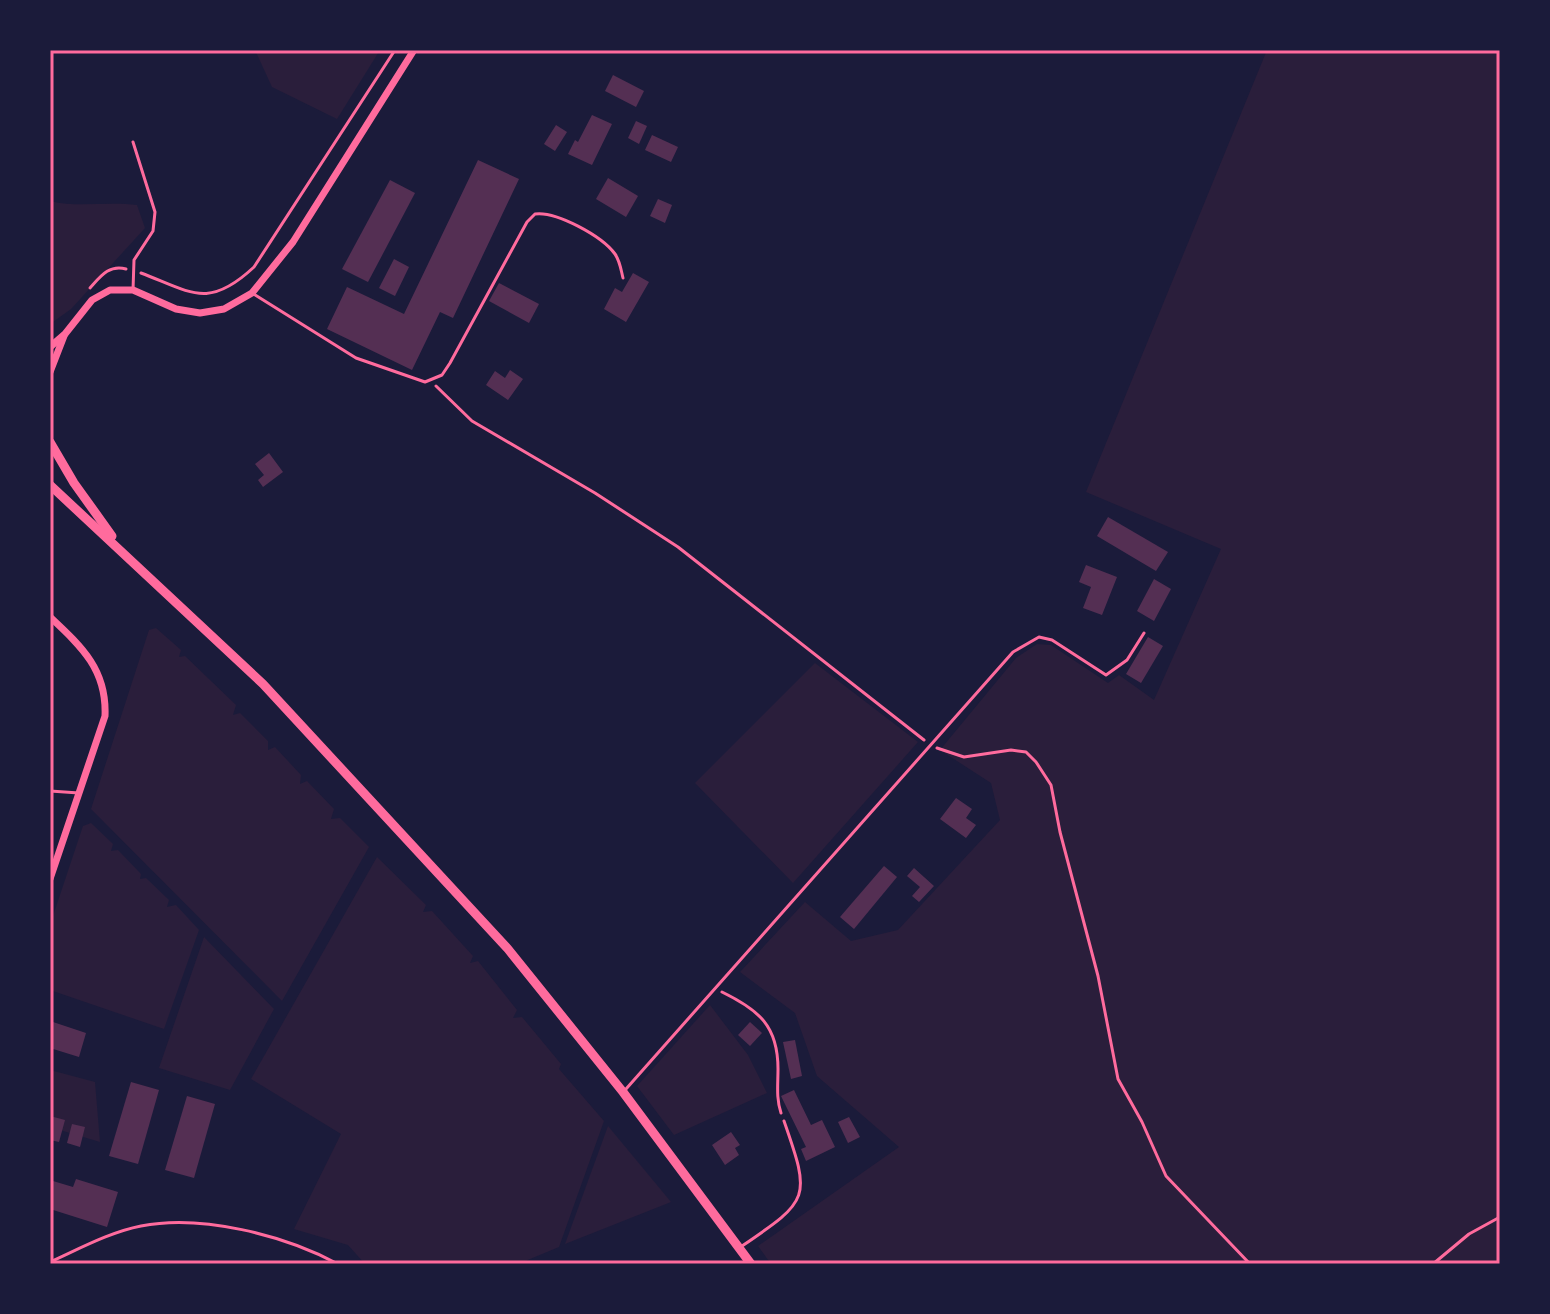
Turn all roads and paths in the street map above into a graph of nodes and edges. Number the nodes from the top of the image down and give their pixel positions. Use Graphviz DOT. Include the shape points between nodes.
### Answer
graph roads {
  1 [pos="395,50"];
  2 [pos="414,50"];
  3 [pos="133,142"];
  4 [pos="132,271"];
  5 [pos="623,278"];
  6 [pos="88,289"];
  7 [pos="133,290"];
  8 [pos="252,293"];
  9 [pos="65,334"];
  10 [pos="50,347"];
  11 [pos="50,372"];
  12 [pos="50,442"];
  13 [pos="50,485"];
  14 [pos="123,551"];
  15 [pos="50,617"];
  16 [pos="1144,633"];
  17 [pos="50,791"];
  18 [pos="79,793"];
  19 [pos="50,879"];
  20 [pos="715,988"];
  21 [pos="623,1092"];
  22 [pos="784,1121"];
  23 [pos="1500,1217"];
  24 [pos="739,1248"];
  25 [pos="50,1262"];
  26 [pos="338,1264"];
  27 [pos="751,1264"];
  28 [pos="1433,1264"];
  1 -- 4 [label="path" via="254,267 239,281 222,290 191,293"];
  2 -- 8 [label="street" via="299,233"];
  3 -- 4 [label="lane" via="155,212 153,231"];
  4 -- 6 [label="path" via="114,267"];
  4 -- 7 [label="lane"];
  5 -- 8 [label="lane" via="618,257 604,241 553,215 535,214 450,363 442,375 425,382 356,358"];
  7 -- 8 [label="street" via="200,313 224,309"];
  7 -- 9 [label="street" via="110,290 92,300"];
  9 -- 10 [label="street"];
  9 -- 11 [label="street"];
  12 -- 14 [label="main road"];
  13 -- 14 [label="main road"];
  14 -- 21 [label="main road" via="263,684 508,949"];
  15 -- 18 [label="street" via="87,656 106,693 105,716"];
  16 -- 20 [label="lane" via="1127,660 1106,675 1052,640 1039,637 1013,652"];
  17 -- 18 [label="lane"];
  18 -- 19 [label="street"];
  20 -- 21 [label="lane"];
  20 -- 22 [label="path" via="746,1004 775,1037 776,1097"];
  21 -- 24 [label="main road"];
  22 -- 24 [label="lane" via="802,1179 800,1194 775,1223"];
  23 -- 28 [label="path"];
  24 -- 27 [label="main road"];
  25 -- 26 [label="lane" via="140,1226 189,1221 286,1243"];
}
